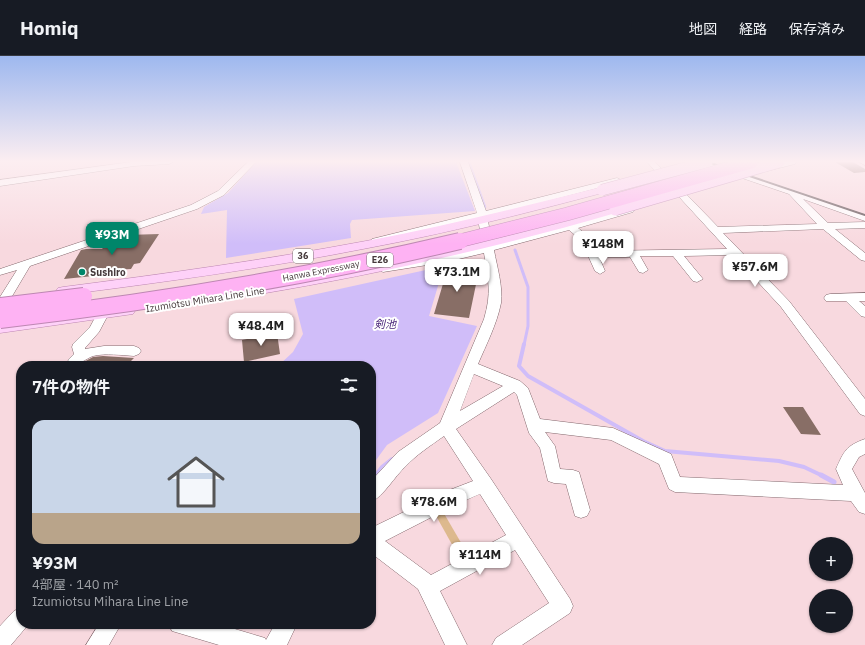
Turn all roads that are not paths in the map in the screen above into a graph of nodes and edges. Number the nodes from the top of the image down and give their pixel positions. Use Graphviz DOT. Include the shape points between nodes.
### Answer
graph roads {
  1 [pos="225,189"];
  2 [pos="473,189"];
  3 [pos="575,189"];
  4 [pos="604,189"];
  5 [pos="631,189"];
  6 [pos="656,189"];
  7 [pos="676,189"];
  8 [pos="685,189"];
  9 [pos="698,189"];
  10 [pos="783,189"];
  11 [pos="791,192"];
  12 [pos="681,195"];
  13 [pos="483,217"];
  14 [pos="865,218"];
  15 [pos="865,225"];
  16 [pos="824,226"];
  17 [pos="571,227"];
  18 [pos="715,230"];
  19 [pos="488,247"];
  20 [pos="852,248"];
  21 [pos="865,248"];
  22 [pos="737,252"];
  23 [pos="633,253"];
  24 [pos="676,253"];
  25 [pos="593,254"];
  26 [pos="865,258"];
  27 [pos="26,264"];
  28 [pos="643,270"];
  29 [pos="600,271"];
  30 [pos="0,272"];
  31 [pos="697,279"];
  32 [pos="848,297"];
  33 [pos="865,297"];
  34 [pos="830,298"];
  35 [pos="2,301"];
  36 [pos="865,314"];
  37 [pos="102,316"];
  38 [pos="0,321"];
  39 [pos="0,328"];
  40 [pos="134,351"];
  41 [pos="471,367"];
  42 [pos="515,385"];
  43 [pos="865,410"];
  44 [pos="534,424"];
  45 [pos="446,427"];
  46 [pos="865,446"];
  47 [pos="485,484"];
  48 [pos="376,488"];
  49 [pos="854,493"];
  50 [pos="865,506"];
  51 [pos="581,510"];
  52 [pos="376,536"];
  53 [pos="517,538"];
  54 [pos="376,546"];
  55 [pos="428,587"];
  56 [pos="16,623"];
  57 [pos="107,629"];
  58 [pos="198,629"];
  59 [pos="284,629"];
  60 [pos="0,641"];
  61 [pos="96,645"];
  62 [pos="258,645"];
  63 [pos="275,645"];
  64 [pos="456,645"];
  65 [pos="503,645"];
  1 -- 27 [label="street" via="194,207"];
  2 -- 13 [label="street"];
  3 -- 13 [label="street"];
  4 -- 13 [label="main road, 36, bridge"];
  5 -- 35 [label="highway, Hanwa Expressway / E26, bridge" via="454,234 196,282"];
  6 -- 38 [label="highway, Hanwa Expressway / E26, bridge" via="382,259 192,293"];
  7 -- 12 [label="street"];
  8 -- 19 [label="main road, Izumiotsu Mihara Line Line, bridge"];
  9 -- 12 [label="street"];
  10 -- 11 [label="street"];
  11 -- 14 [label="street"];
  11 -- 16 [label="street"];
  12 -- 17 [label="street"];
  12 -- 18 [label="street"];
  13 -- 19 [label="street"];
  13 -- 35 [label="main road, 36" via="367,245 180,276"];
  15 -- 16 [label="street"];
  16 -- 18 [label="street"];
  16 -- 20 [label="street"];
  17 -- 19 [label="street"];
  17 -- 25 [label="street" via="585,238"];
  18 -- 22 [label="street"];
  19 -- 37 [label="main road, Izumiotsu Mihara Line Line" via="272,289"];
  19 -- 41 [label="street" via="495,286 495,302"];
  20 -- 21 [label="street"];
  20 -- 26 [label="street"];
  22 -- 24 [label="street"];
  22 -- 43 [label="street" via="798,319"];
  23 -- 24 [label="street"];
  23 -- 25 [label="street"];
  23 -- 28 [label="street"];
  24 -- 31 [label="street"];
  25 -- 29 [label="street"];
  27 -- 30 [label="street"];
  27 -- 35 [label="street"];
  32 -- 33 [label="street"];
  32 -- 34 [label="street"];
  32 -- 36 [label="street"];
  35 -- 38 [label="street"];
  37 -- 39 [label="main road, Izumiotsu Mihara Line Line"];
  37 -- 40 [label="street" via="95,329 78,347 78,358 112,349"];
  41 -- 42 [label="street"];
  41 -- 45 [label="street"];
  42 -- 44 [label="street" via="523,392"];
  42 -- 45 [label="street"];
  44 -- 49 [label="street" via="613,434 665,459 675,484"];
  44 -- 51 [label="street" via="547,446 554,476 573,477"];
  45 -- 47 [label="street"];
  45 -- 48 [label="street" via="404,457"];
  46 -- 49 [label="street" via="853,452 844,469"];
  47 -- 52 [label="street"];
  47 -- 53 [label="street"];
  49 -- 50 [label="street"];
  53 -- 55 [label="street"];
  53 -- 65 [label="street" via="563,606"];
  54 -- 55 [label="street" via="425,582"];
  55 -- 64 [label="street"];
  56 -- 60 [label="street"];
  57 -- 61 [label="street"];
  58 -- 62 [label="street"];
  59 -- 63 [label="street"];
}
